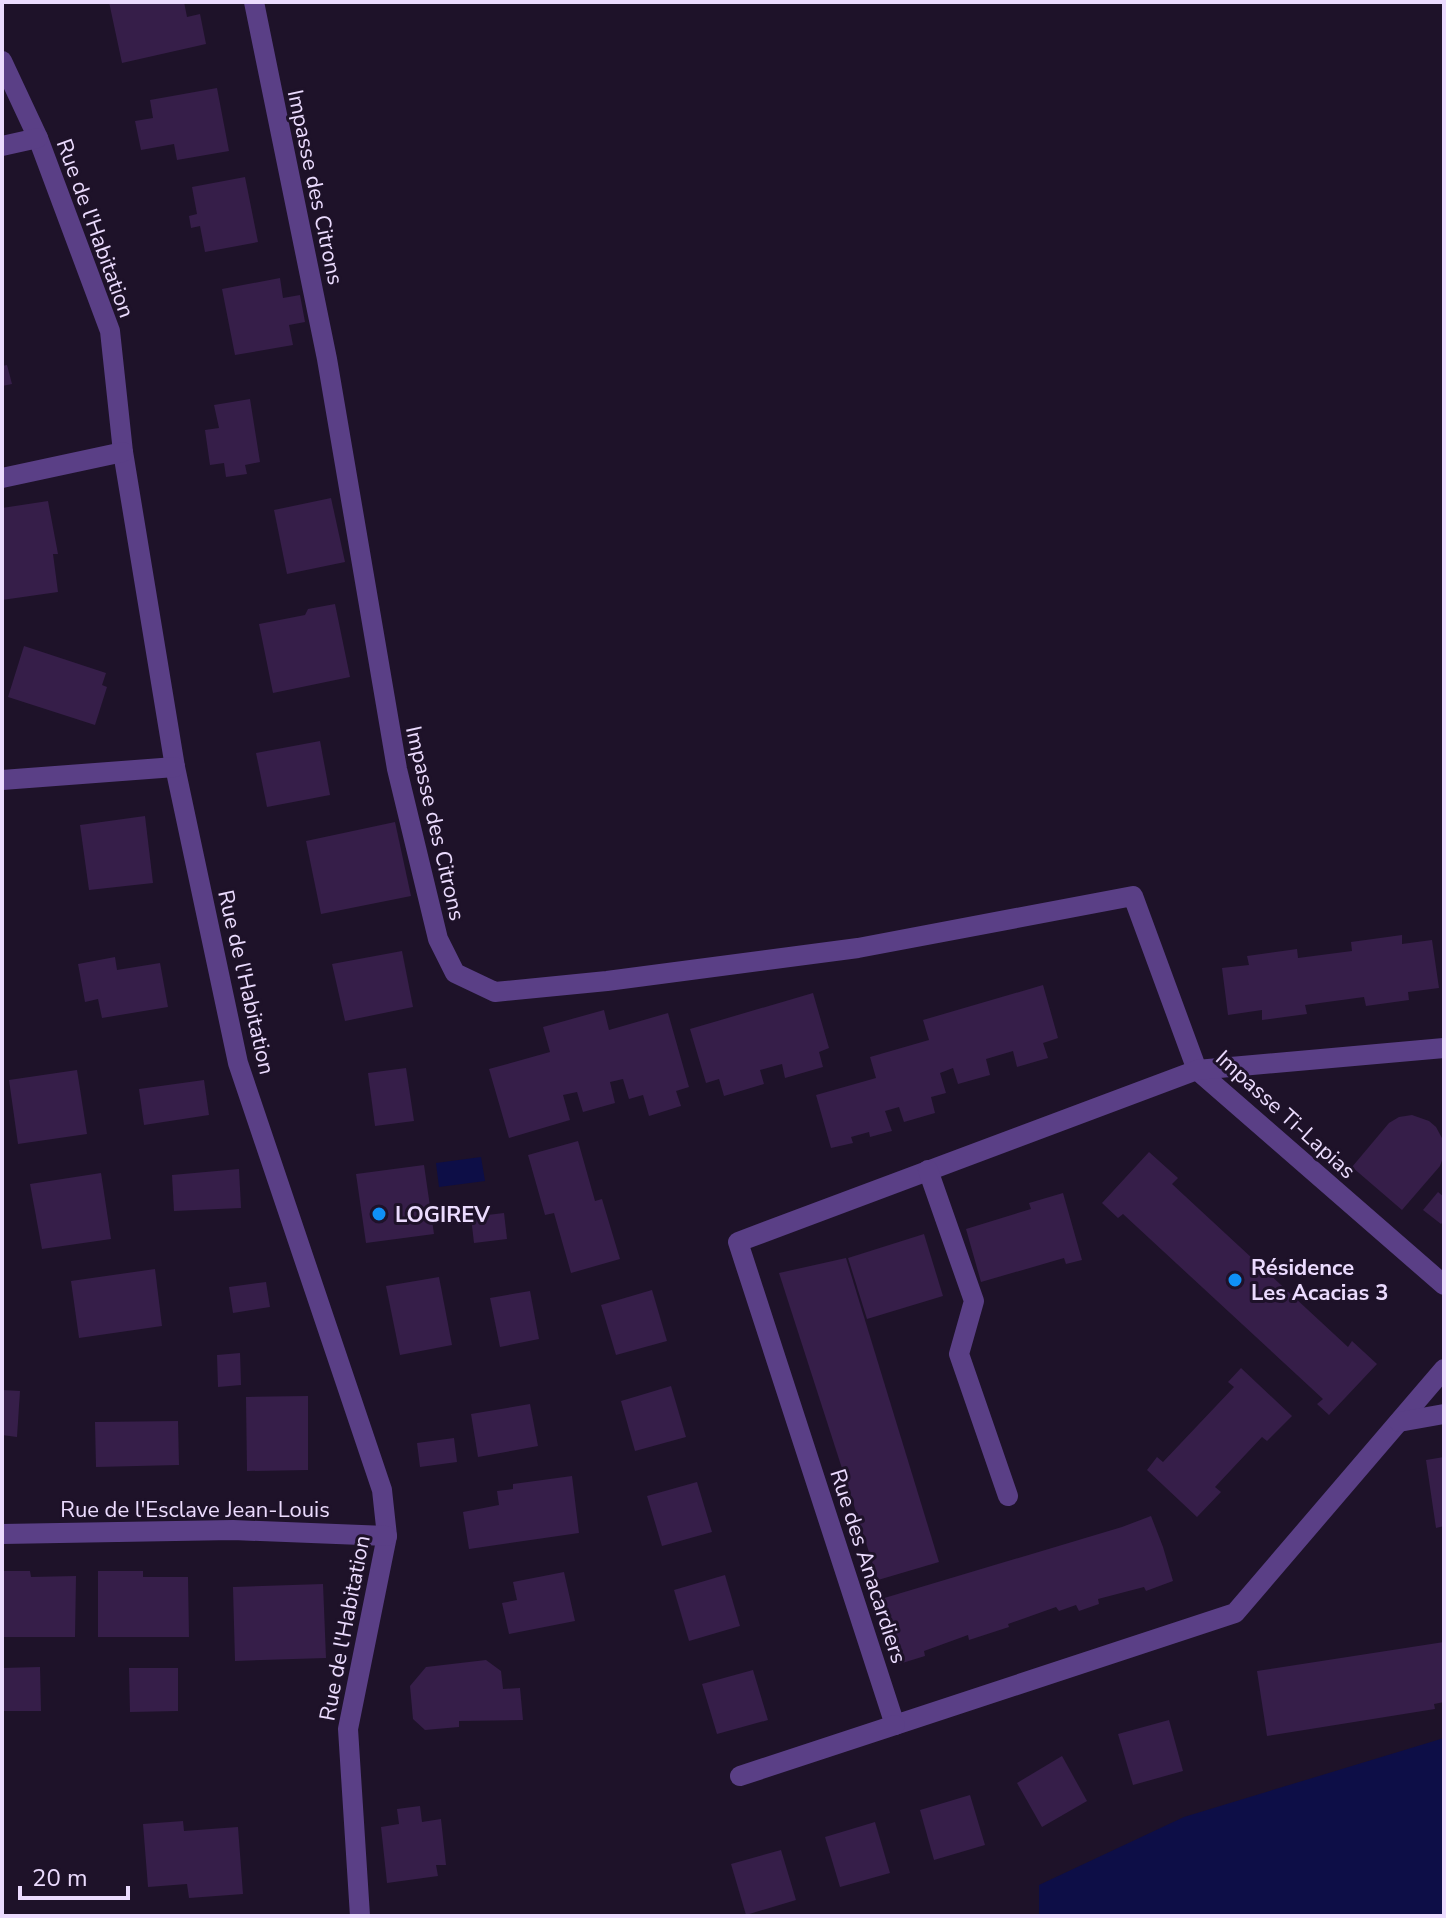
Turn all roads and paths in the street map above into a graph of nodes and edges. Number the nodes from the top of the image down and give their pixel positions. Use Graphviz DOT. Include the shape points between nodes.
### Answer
graph roads {
  1 [pos="254,2"];
  2 [pos="2,61"];
  3 [pos="38,138"];
  4 [pos="2,146"];
  5 [pos="123,452"];
  6 [pos="2,478"];
  7 [pos="175,767"];
  8 [pos="2,780"];
  9 [pos="1133,896"];
  10 [pos="1444,1048"];
  11 [pos="1197,1070"];
  12 [pos="928,1170"];
  13 [pos="1444,1285"];
  14 [pos="1444,1369"];
  15 [pos="1444,1414"];
  16 [pos="1399,1422"];
  17 [pos="1008,1496"];
  18 [pos="2,1534"];
  19 [pos="387,1536"];
  20 [pos="895,1725"];
  21 [pos="740,1776"];
  22 [pos="360,1916"];
  1 -- 9 [label="street, Impasse des Citrons" via="327,359 397,769 438,939 455,973 495,992 607,981 858,948"];
  2 -- 3 [label="street, Rue de l'Habitation"];
  3 -- 4 [label="street"];
  3 -- 5 [label="street, Rue de l'Habitation" via="110,331"];
  5 -- 6 [label="street"];
  5 -- 7 [label="street, Rue de l'Habitation"];
  7 -- 8 [label="street"];
  7 -- 19 [label="street, Rue de l'Habitation" via="238,1063 382,1490"];
  9 -- 11 [label="street, Impasse Ti-Lapias"];
  10 -- 11 [label="street, Rue des Anacardiers"];
  11 -- 12 [label="street, Rue des Anacardiers"];
  11 -- 13 [label="street, Impasse Ti-Lapias"];
  12 -- 17 [label="street" via="974,1301 959,1354"];
  12 -- 20 [label="street, Rue des Anacardiers" via="738,1242"];
  14 -- 16 [label="street"];
  15 -- 16 [label="street"];
  16 -- 20 [label="street" via="1235,1613"];
  18 -- 19 [label="street, Rue de l'Esclave Jean-Louis" via="233,1530"];
  19 -- 22 [label="street, Rue de l'Habitation" via="348,1729"];
  20 -- 21 [label="street"];
}
